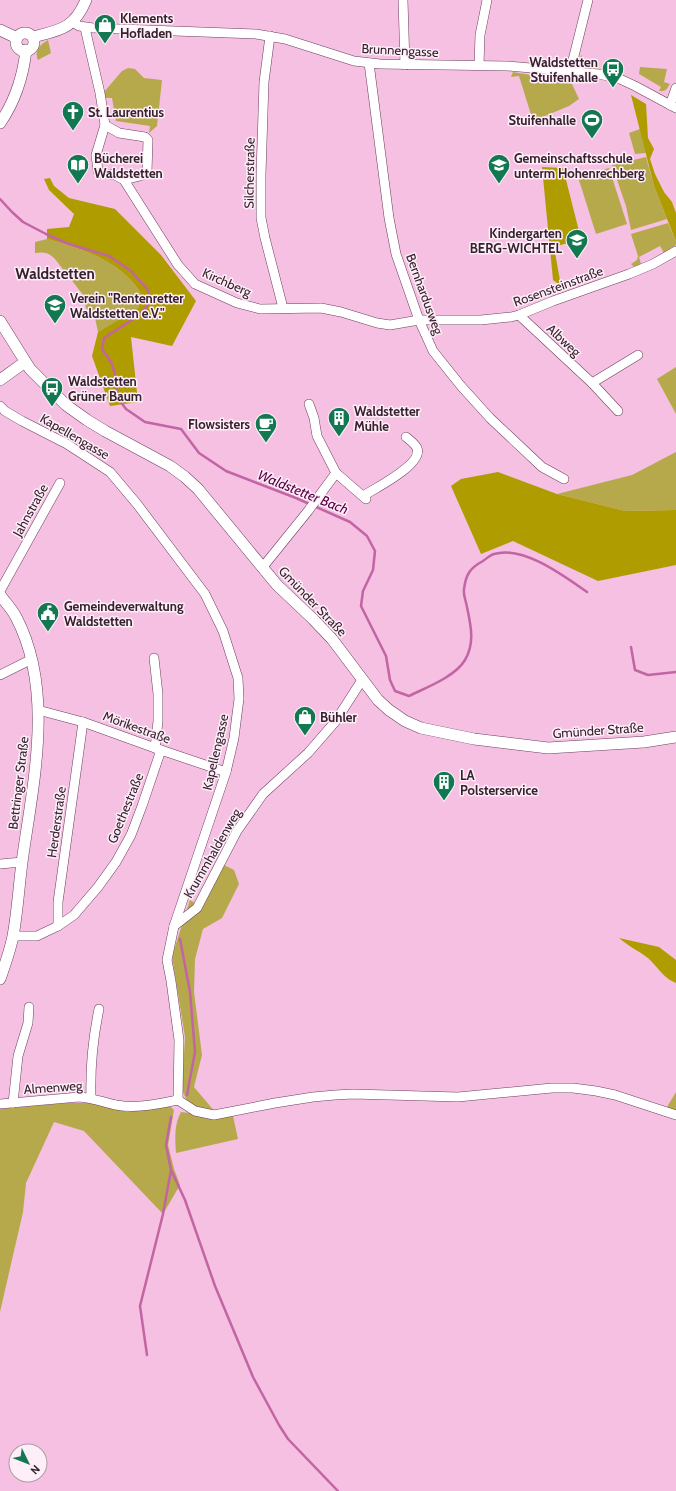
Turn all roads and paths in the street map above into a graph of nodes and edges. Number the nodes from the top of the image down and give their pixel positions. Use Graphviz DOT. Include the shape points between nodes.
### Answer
graph roads {
  1 [pos="86,0"];
  2 [pos="403,0"];
  3 [pos="487,0"];
  4 [pos="588,0"];
  5 [pos="73,22"];
  6 [pos="85,28"];
  7 [pos="0,30"];
  8 [pos="270,36"];
  9 [pos="33,37"];
  10 [pos="17,38"];
  11 [pos="26,50"];
  12 [pos="369,63"];
  13 [pos="405,64"];
  14 [pos="479,65"];
  15 [pos="570,72"];
  16 [pos="676,88"];
  17 [pos="673,107"];
  18 [pos="0,123"];
  19 [pos="105,125"];
  20 [pos="124,180"];
  21 [pos="676,251"];
  22 [pos="283,308"];
  23 [pos="519,316"];
  24 [pos="419,320"];
  25 [pos="0,321"];
  26 [pos="638,355"];
  27 [pos="25,362"];
  28 [pos="0,380"];
  29 [pos="592,383"];
  30 [pos="309,404"];
  31 [pos="0,406"];
  32 [pos="618,411"];
  33 [pos="406,437"];
  34 [pos="336,472"];
  35 [pos="564,479"];
  36 [pos="60,483"];
  37 [pos="262,568"];
  38 [pos="0,591"];
  39 [pos="0,595"];
  40 [pos="154,658"];
  41 [pos="32,659"];
  42 [pos="0,675"];
  43 [pos="362,680"];
  44 [pos="38,710"];
  45 [pos="83,722"];
  46 [pos="676,737"];
  47 [pos="158,749"];
  48 [pos="226,772"];
  49 [pos="22,862"];
  50 [pos="0,864"];
  51 [pos="58,926"];
  52 [pos="174,926"];
  53 [pos="13,936"];
  54 [pos="0,979"];
  55 [pos="29,1007"];
  56 [pos="99,1009"];
  57 [pos="91,1098"];
  58 [pos="178,1100"];
  59 [pos="13,1103"];
  60 [pos="0,1104"];
  61 [pos="676,1115"];
  1 -- 5 [label="street"];
  2 -- 13 [label="street"];
  3 -- 14 [label="street" via="480,35"];
  4 -- 15 [label="street"];
  5 -- 6 [label="street, Brunnengasse"];
  5 -- 9 [label="street"];
  6 -- 8 [label="street, Brunnengasse"];
  6 -- 19 [label="street"];
  7 -- 10 [label="street"];
  8 -- 12 [label="street, Brunnengasse" via="354,61"];
  8 -- 22 [label="street, Silcherstraße" via="264,82 261,218"];
  9 -- 10 [label="street" via="26,33"];
  9 -- 11 [label="street" via="33,44"];
  10 -- 11 [label="street" via="19,47"];
  11 -- 18 [label="street" via="22,77 15,97"];
  12 -- 13 [label="street, Brunnengasse"];
  12 -- 24 [label="street, Bernhardusweg" via="396,254"];
  13 -- 14 [label="street, Brunnengasse"];
  14 -- 15 [label="street, Brunnengasse"];
  15 -- 17 [label="street, Brunnengasse" via="599,74 620,79"];
  16 -- 17 [label="street"];
  19 -- 20 [label="street" via="98,148 96,168 101,173 115,175"];
  19 -- 20 [label="street" via="119,133 145,137 148,140 146,172"];
  20 -- 22 [label="street, Kirchberg" via="178,266 195,284 248,307"];
  21 -- 23 [label="street, Rosensteinstraße" via="629,274"];
  22 -- 24 [label="street, Kirchberg" via="321,308 390,325"];
  23 -- 24 [label="street, Rosensteinstraße" via="481,320"];
  23 -- 29 [label="street, Albweg"];
  24 -- 35 [label="street, Bernhardusweg" via="433,351 490,418 542,467"];
  25 -- 27 [label="street, Gmünder Straße"];
  26 -- 29 [label="street"];
  27 -- 28 [label="street"];
  27 -- 37 [label="street, Gmünder Straße" via="66,405 87,420 185,476"];
  29 -- 32 [label="street, Albweg"];
  30 -- 34 [label="street" via="317,436"];
  31 -- 48 [label="street, Kapellengasse" via="22,421 68,444 110,472 205,594 223,630 238,678 239,699"];
  33 -- 34 [label="street" via="417,448 418,453 413,461 401,473 365,498"];
  34 -- 37 [label="street"];
  36 -- 38 [label="street, Jahnstraße"];
  37 -- 43 [label="street, Gmünder Straße" via="332,640"];
  39 -- 41 [label="street, Bettringer Straße" via="16,616"];
  40 -- 47 [label="street, Goethestraße" via="158,694"];
  41 -- 42 [label="street"];
  41 -- 44 [label="street, Bettringer Straße"];
  43 -- 46 [label="street, Gmünder Straße" via="378,700 405,721 421,728 474,739 548,748 644,742"];
  43 -- 52 [label="street, Krummhaldenweg" via="335,722 308,752 263,794 238,831 197,908"];
  44 -- 45 [label="street, Mörikestraße"];
  44 -- 49 [label="street, Bettringer Straße" via="36,764"];
  45 -- 47 [label="street, Mörikestraße"];
  45 -- 51 [label="street, Herderstraße" via="58,902"];
  47 -- 48 [label="street, Mörikestraße"];
  47 -- 51 [label="street, Goethestraße" via="142,806 116,862 74,915"];
  48 -- 52 [label="street, Kapellengasse"];
  49 -- 50 [label="street"];
  49 -- 53 [label="street, Bettringer Straße"];
  51 -- 53 [label="street, Goethestraße" via="37,936"];
  52 -- 58 [label="street, Kapellengasse" via="167,960 179,1040"];
  53 -- 54 [label="street, Bettringer Straße"];
  55 -- 59 [label="street" via="28,1023 18,1056"];
  56 -- 57 [label="street" via="93,1036"];
  57 -- 58 [label="street, Almenweg" via="134,1107"];
  57 -- 59 [label="street, Almenweg"];
  58 -- 61 [label="street" via="194,1111 214,1116 282,1102 334,1095 458,1097 544,1088 573,1088 596,1090"];
  59 -- 60 [label="street, Almenweg"];
}
